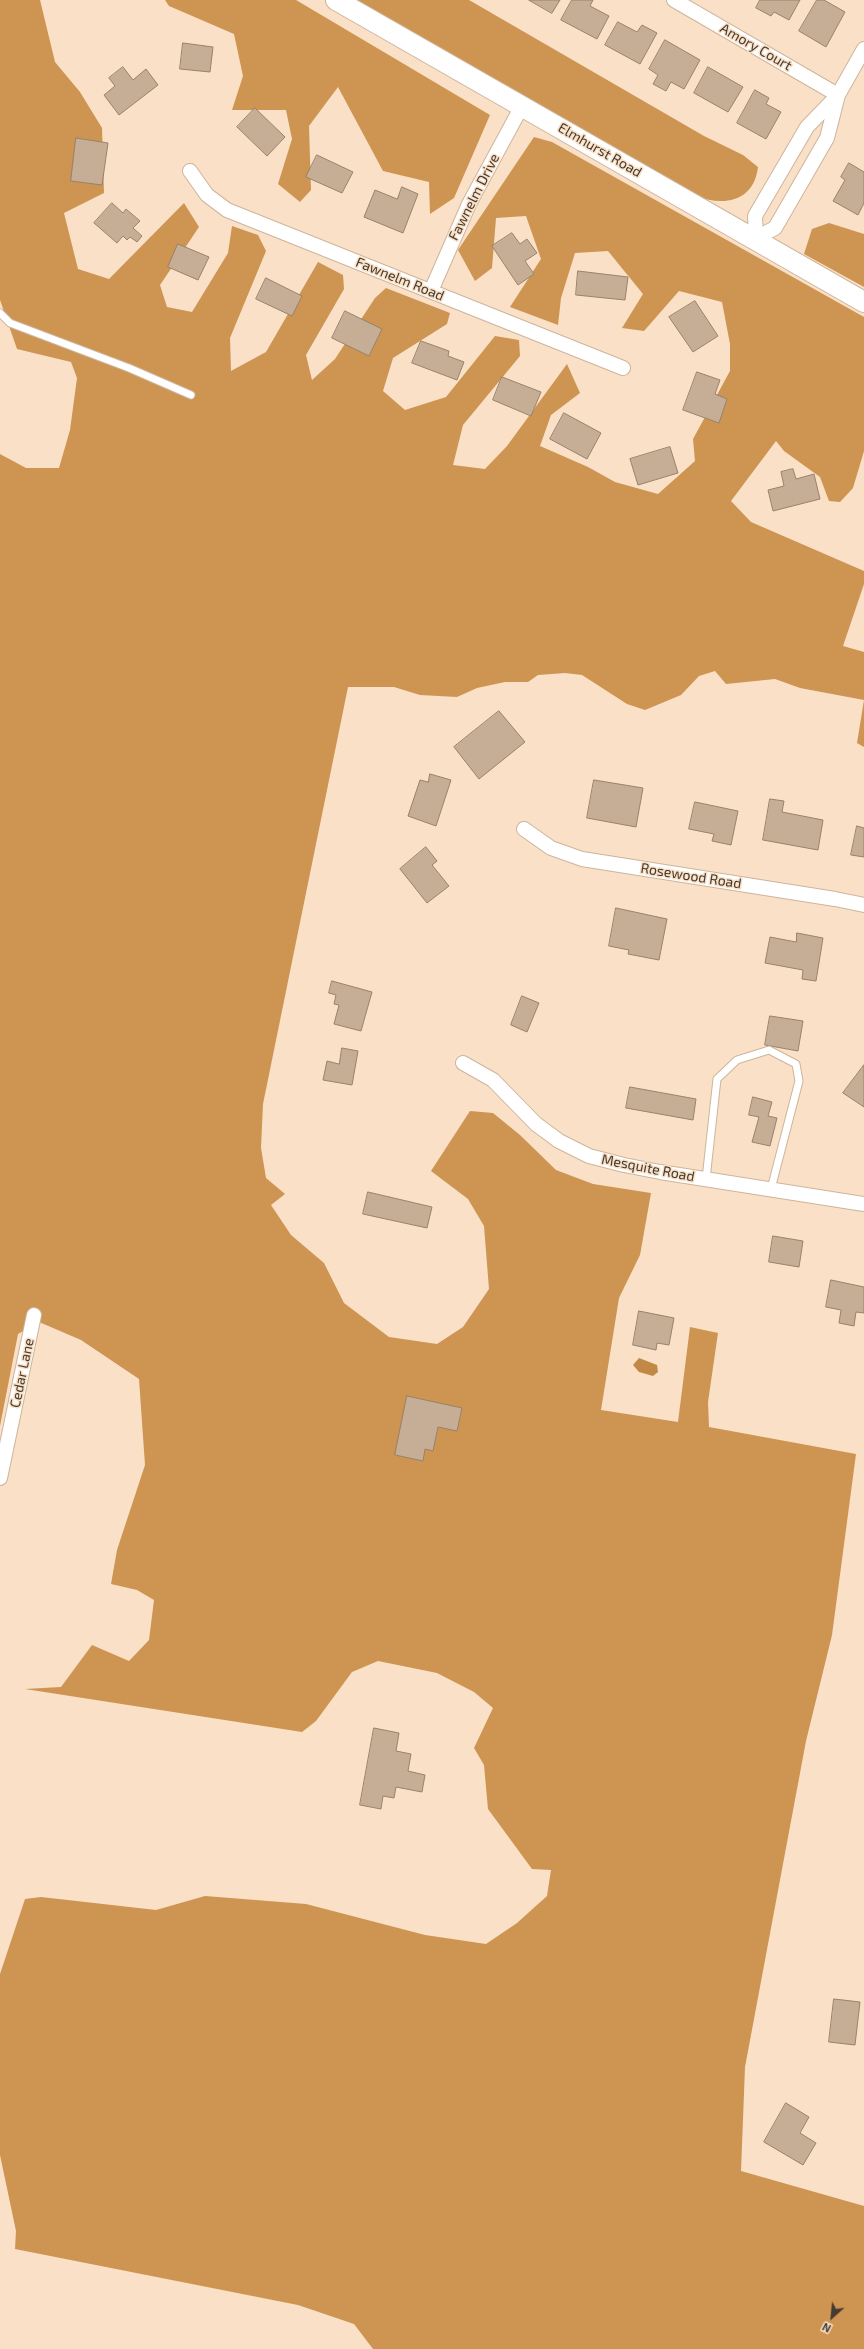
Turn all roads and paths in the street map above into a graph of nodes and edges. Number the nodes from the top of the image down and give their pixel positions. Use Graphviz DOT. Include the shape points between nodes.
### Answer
graph roads {
  1 [pos="336,0"];
  2 [pos="674,0"];
  3 [pos="864,49"];
  4 [pos="838,95"];
  5 [pos="522,106"];
  6 [pos="190,171"];
  7 [pos="756,238"];
  8 [pos="431,291"];
  9 [pos="864,302"];
  10 [pos="0,313"];
  11 [pos="623,368"];
  12 [pos="191,395"];
  13 [pos="524,829"];
  14 [pos="864,905"];
  15 [pos="463,1063"];
  16 [pos="706,1179"];
  17 [pos="771,1189"];
  18 [pos="864,1204"];
  19 [pos="34,1315"];
  20 [pos="0,1478"];
  1 -- 5 [label="street, Elmhurst Road"];
  2 -- 4 [label="street, Amory Court"];
  3 -- 4 [label="street"];
  4 -- 7 [label="street" via="807,127 755,216"];
  4 -- 7 [label="street" via="827,138 775,228"];
  5 -- 7 [label="street, Elmhurst Road"];
  5 -- 8 [label="street, Fawnelm Drive" via="469,204"];
  6 -- 8 [label="street, Fawnelm Road" via="207,195 227,210"];
  7 -- 9 [label="street, Elmhurst Road"];
  8 -- 11 [label="street, Fawnelm Road"];
  10 -- 12 [label="lane" via="10,323 129,368"];
  13 -- 14 [label="street, Rosewood Road" via="550,848 582,859"];
  15 -- 16 [label="street, Mesquite Road" via="492,1080 536,1124 559,1141 589,1156 624,1165"];
  16 -- 17 [label="street, Mesquite Road"];
  16 -- 17 [label="lane" via="717,1080 738,1060 769,1050 796,1064 799,1081"];
  17 -- 18 [label="street, Mesquite Road"];
  19 -- 20 [label="street, Cedar Lane"];
}
